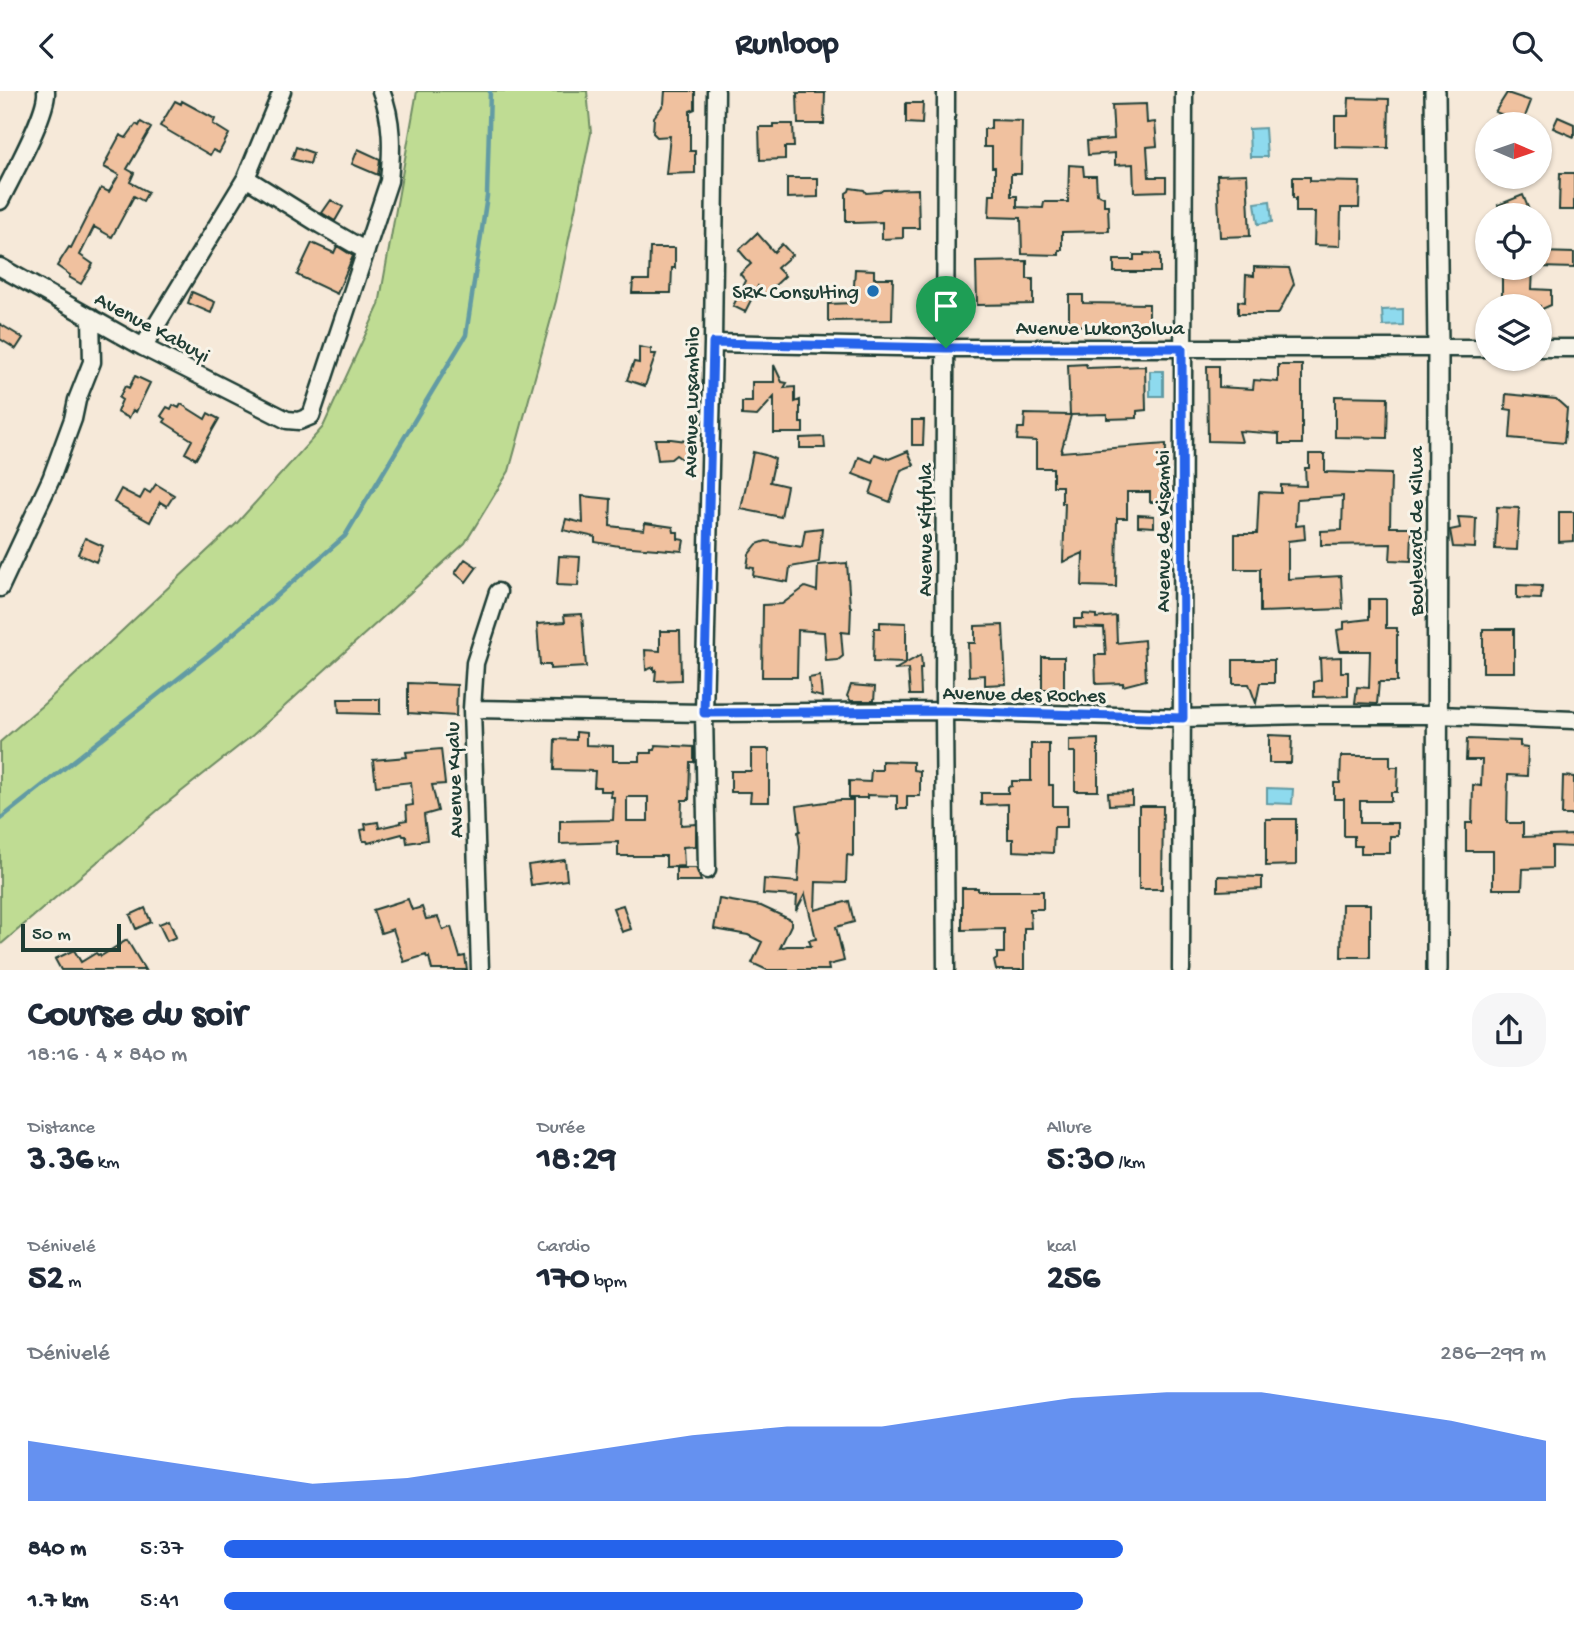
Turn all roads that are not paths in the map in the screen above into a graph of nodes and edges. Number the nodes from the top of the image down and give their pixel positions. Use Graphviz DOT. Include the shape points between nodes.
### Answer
graph roads {
  1 [pos="46,91"];
  2 [pos="282,91"];
  3 [pos="381,91"];
  4 [pos="716,91"];
  5 [pos="946,91"];
  6 [pos="1184,91"];
  7 [pos="1435,91"];
  8 [pos="246,178"];
  9 [pos="0,201"];
  10 [pos="366,251"];
  11 [pos="0,267"];
  12 [pos="91,317"];
  13 [pos="713,343"];
  14 [pos="143,347"];
  15 [pos="946,348"];
  16 [pos="1182,348"];
  17 [pos="1438,348"];
  18 [pos="1475,348"];
  19 [pos="1552,348"];
  20 [pos="1574,348"];
  21 [pos="0,588"];
  22 [pos="498,592"];
  23 [pos="472,709"];
  24 [pos="944,711"];
  25 [pos="704,713"];
  26 [pos="1438,715"];
  27 [pos="1183,718"];
  28 [pos="1574,720"];
  29 [pos="707,870"];
  30 [pos="480,970"];
  31 [pos="946,970"];
  32 [pos="1181,970"];
  33 [pos="1437,970"];
  1 -- 9 [label="street" via="42,115"];
  2 -- 8 [label="street"];
  3 -- 10 [label="street" via="392,149 389,181"];
  4 -- 13 [label="street, Avenue Lusambilo"];
  5 -- 15 [label="street, Avenue Kifufula"];
  6 -- 16 [label="street, Avenue de Kisambi"];
  7 -- 17 [label="street, Boulevard de Kilwa"];
  8 -- 10 [label="street"];
  8 -- 14 [label="street"];
  10 -- 14 [label="street, Avenue Kabuyi" via="311,416 287,420"];
  11 -- 12 [label="street, Avenue Kabuyi"];
  12 -- 14 [label="street, Avenue Kabuyi"];
  12 -- 21 [label="street" via="92,362 73,419 51,479"];
  13 -- 15 [label="street, Avenue Lukonzolwa"];
  13 -- 25 [label="street, Avenue Lusambilo"];
  15 -- 16 [label="street, Avenue Lukonzolwa"];
  15 -- 24 [label="street, Avenue Kifufula"];
  16 -- 17 [label="street, Avenue Lukonzolwa"];
  16 -- 27 [label="street, Avenue de Kisambi"];
  17 -- 18 [label="street, Avenue Lukonzolwa"];
  17 -- 26 [label="street, Boulevard de Kilwa"];
  19 -- 20 [label="street"];
  22 -- 23 [label="street, Avenue Kyalu" via="475,663"];
  23 -- 25 [label="street, Avenue des Roches"];
  23 -- 30 [label="street, Avenue Kyalu"];
  24 -- 25 [label="street, Avenue des Roches"];
  24 -- 27 [label="street, Avenue des Roches"];
  24 -- 31 [label="street, Avenue Kifufula"];
  25 -- 29 [label="street, Avenue Lusambilo"];
  26 -- 27 [label="street, Avenue des Roches"];
  26 -- 28 [label="street, Avenue des Roches"];
  26 -- 33 [label="street, Boulevard de Kilwa"];
  27 -- 32 [label="street, Avenue de Kisambi"];
}
